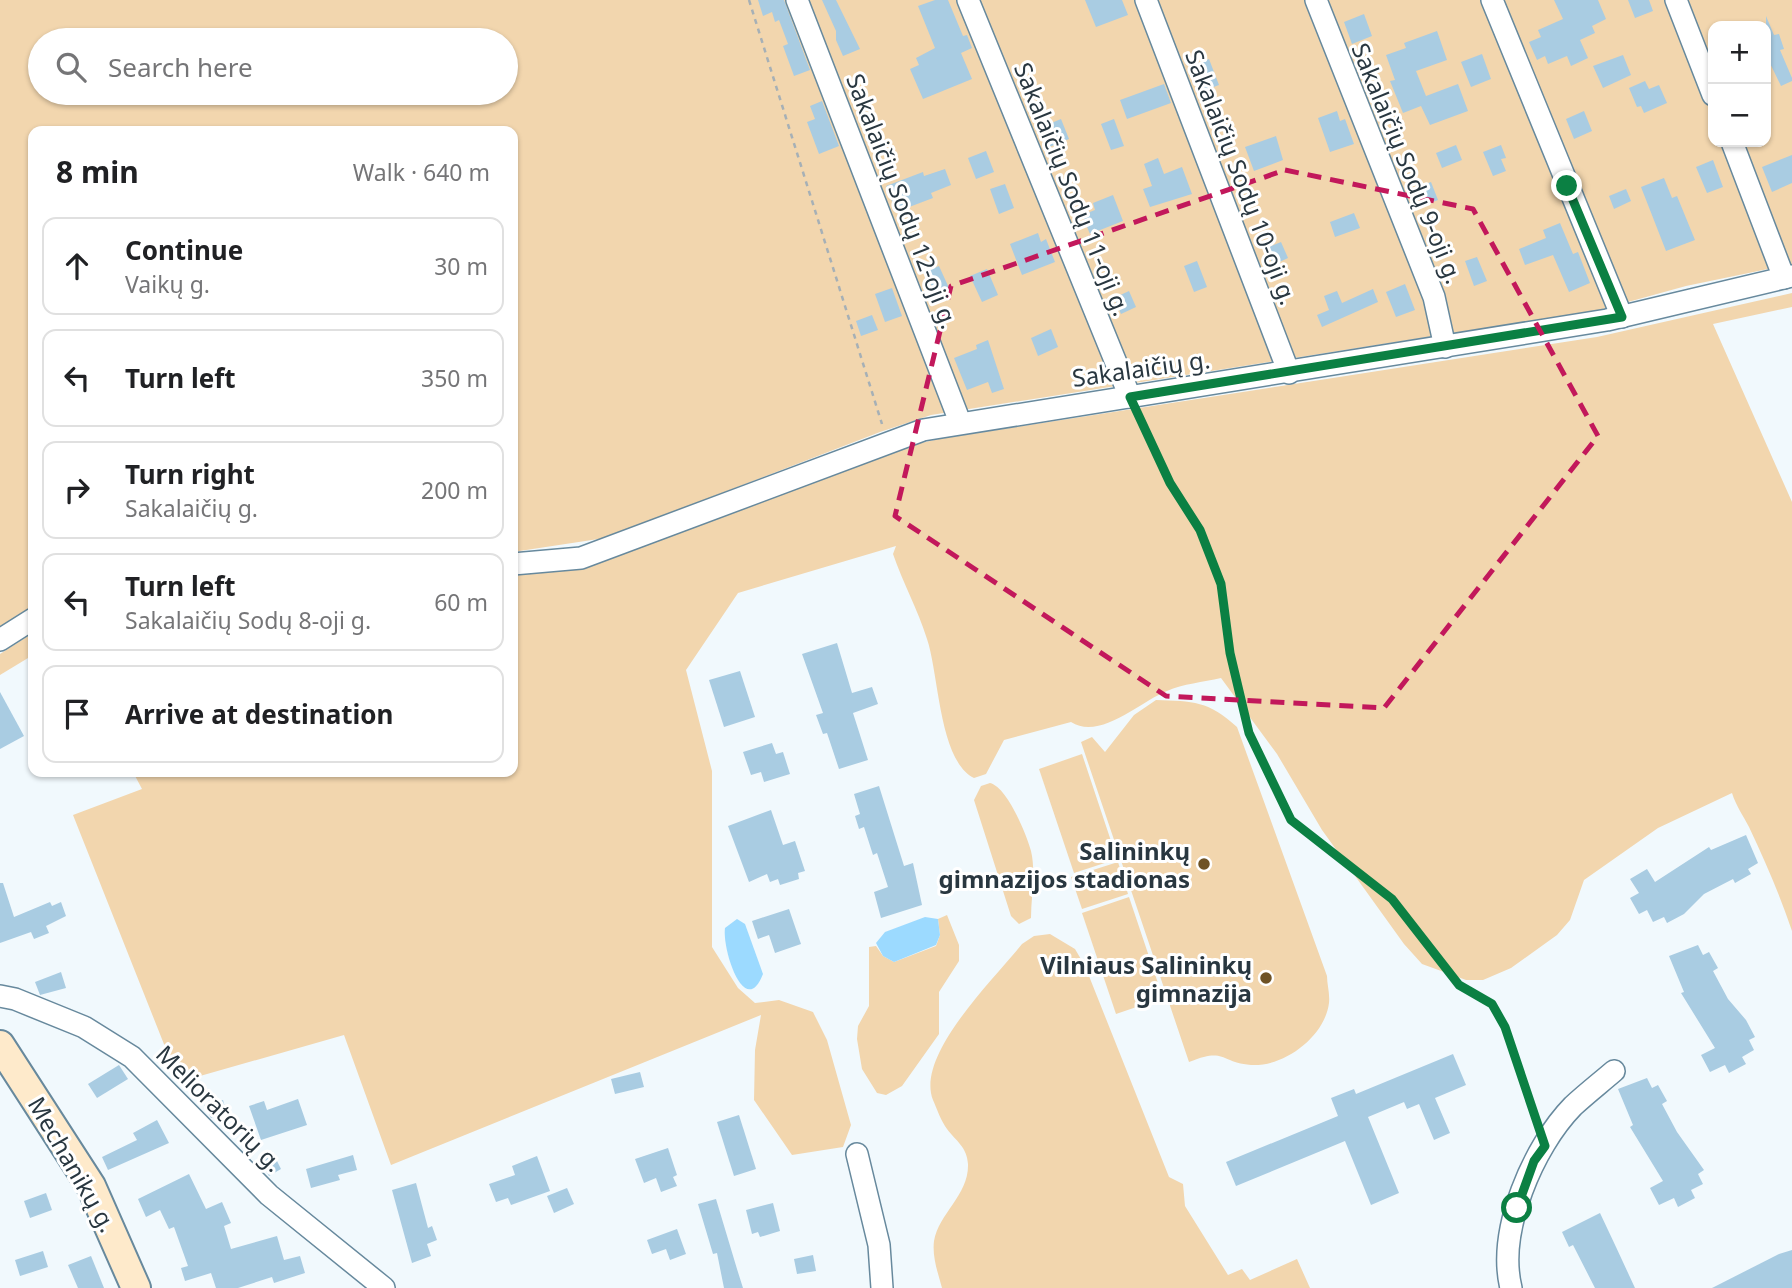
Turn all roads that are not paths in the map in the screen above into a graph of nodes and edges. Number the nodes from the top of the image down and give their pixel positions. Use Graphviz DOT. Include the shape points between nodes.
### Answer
graph roads {
  1 [pos="797,0"];
  2 [pos="968,0"];
  3 [pos="1146,0"];
  4 [pos="1315,0"];
  5 [pos="1492,0"];
  6 [pos="1676,0"];
  7 [pos="1709,84"];
  8 [pos="1734,147"];
  9 [pos="1788,277"];
  10 [pos="1622,317"];
  11 [pos="1445,346"];
  12 [pos="1289,373"];
  13 [pos="1130,397"];
  14 [pos="960,422"];
  15 [pos="518,564"];
  16 [pos="28,622"];
  17 [pos="0,640"];
  18 [pos="0,996"];
  19 [pos="0,1045"];
  20 [pos="1614,1071"];
  21 [pos="858,1154"];
  22 [pos="136,1288"];
  23 [pos="384,1288"];
  24 [pos="882,1288"];
  25 [pos="1511,1288"];
  1 -- 14 [label="street, Sakalaičių Sodų 12-oji g."];
  2 -- 13 [label="street, Sakalaičių Sodų 11-oji g."];
  3 -- 12 [label="street, Sakalaičių Sodų 10-oji g."];
  4 -- 11 [label="street, Sakalaičių Sodų 9-oji g." via="1434,296"];
  5 -- 10 [label="street"];
  6 -- 7 [label="street"];
  8 -- 9 [label="street"];
  9 -- 10 [label="street, Sakalaičių g."];
  10 -- 11 [label="street, Sakalaičių g."];
  11 -- 12 [label="street, Sakalaičių g."];
  12 -- 13 [label="street, Sakalaičių g."];
  13 -- 14 [label="street, Sakalaičių g."];
  14 -- 15 [label="street, Sakalaičių g." via="887,441 581,558"];
  16 -- 17 [label="street"];
  18 -- 23 [label="street, Melioratorių g." via="84,1027 132,1058 269,1195"];
  19 -- 22 [label="main road, Mechanikų g." via="91,1185"];
  20 -- 25 [label="street" via="1572,1108 1534,1161 1508,1249"];
  21 -- 24 [label="street" via="879,1245"];
}
